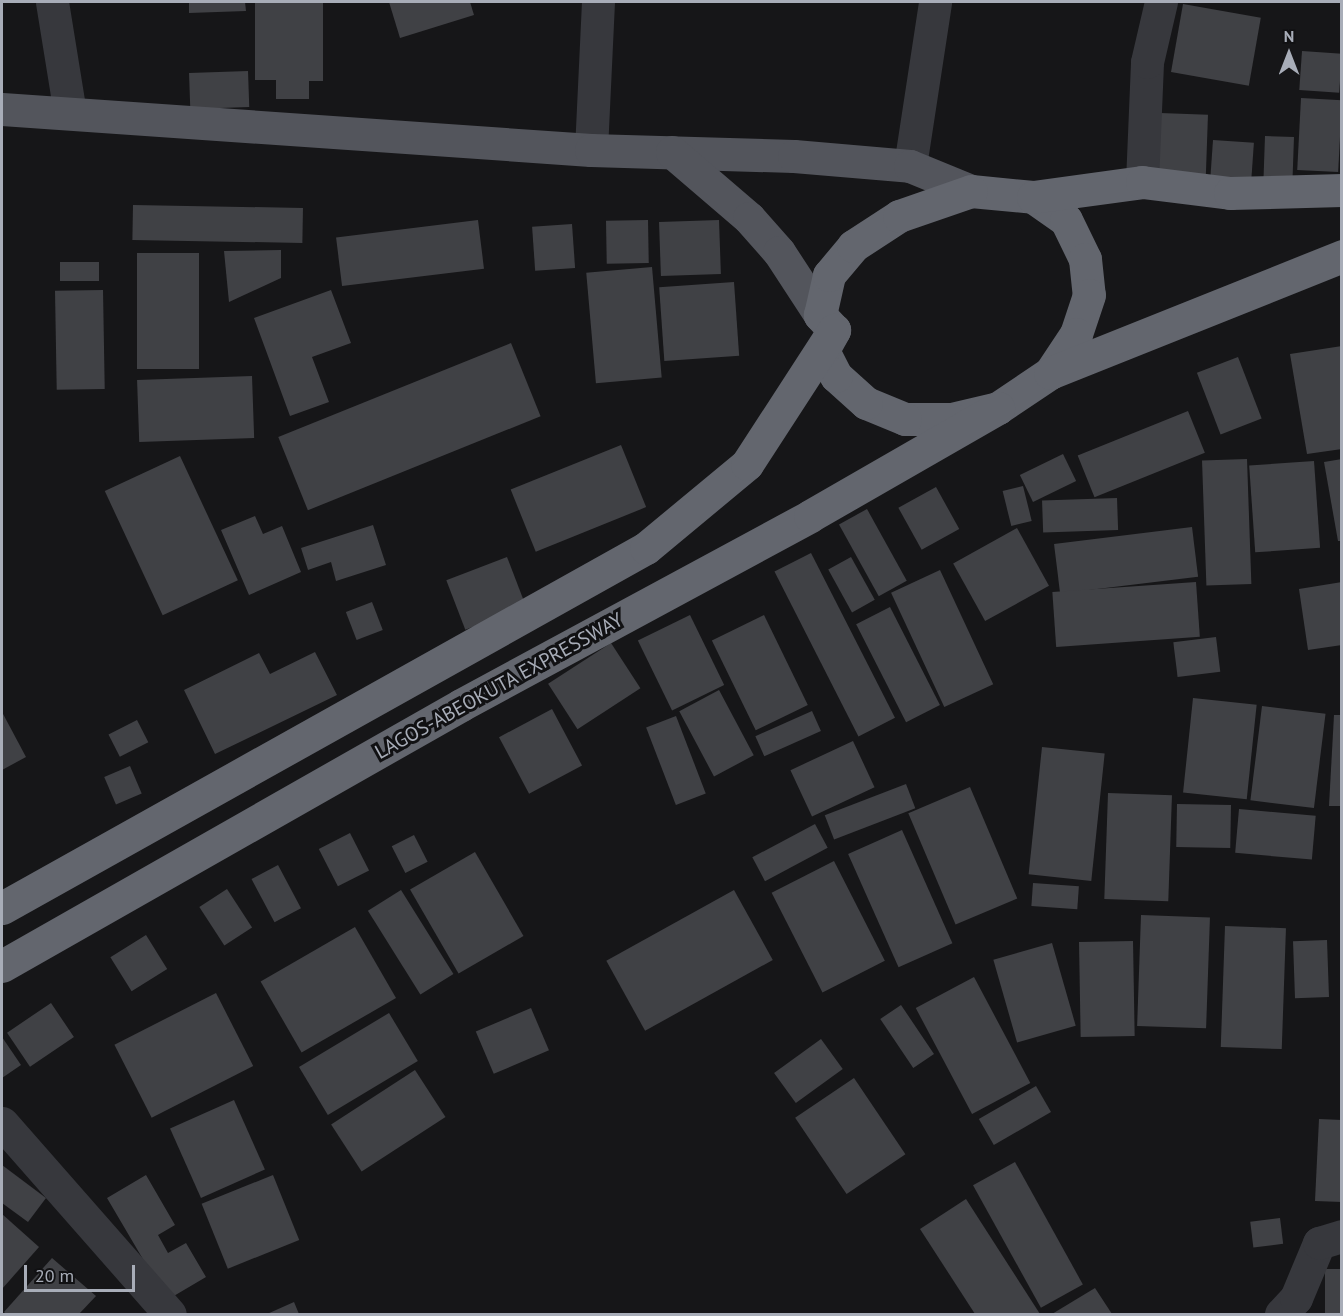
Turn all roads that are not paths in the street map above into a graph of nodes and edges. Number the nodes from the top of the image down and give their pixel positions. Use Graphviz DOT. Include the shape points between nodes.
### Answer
graph roads {
  1 [pos="52,2"];
  2 [pos="598,2"];
  3 [pos="935,2"];
  4 [pos="1161,2"];
  5 [pos="2,109"];
  6 [pos="70,113"];
  7 [pos="591,150"];
  8 [pos="672,152"];
  9 [pos="910,166"];
  10 [pos="1142,182"];
  11 [pos="1341,190"];
  12 [pos="971,191"];
  13 [pos="1033,197"];
  14 [pos="1341,256"];
  15 [pos="827,322"];
  16 [pos="1050,373"];
  17 [pos="998,408"];
  18 [pos="2,908"];
  19 [pos="2,966"];
  20 [pos="2,1123"];
  21 [pos="1341,1236"];
  22 [pos="170,1314"];
  23 [pos="1281,1314"];
  1 -- 6 [label="street"];
  2 -- 7 [label="street"];
  3 -- 9 [label="street"];
  4 -- 10 [label="street" via="1147,62"];
  5 -- 6 [label="main road"];
  6 -- 7 [label="main road"];
  7 -- 8 [label="main road"];
  8 -- 9 [label="main road"];
  8 -- 15 [label="main road" via="748,218 779,252"];
  9 -- 12 [label="main road"];
  10 -- 11 [label="highway" via="1230,192"];
  10 -- 13 [label="highway"];
  12 -- 13 [label="highway"];
  12 -- 15 [label="highway" via="899,216 853,246 829,275"];
  13 -- 16 [label="highway" via="1066,220 1085,259 1089,295 1076,334"];
  14 -- 16 [label="highway"];
  15 -- 17 [label="highway" via="823,350 836,376 866,403 905,419 951,419"];
  15 -- 18 [label="highway" via="747,464 646,548"];
  16 -- 17 [label="highway, LAGOS-ABEOKUTA EXPRESSWAY"];
  17 -- 19 [label="highway, LAGOS-ABEOKUTA EXPRESSWAY" via="810,516 461,705"];
  20 -- 22 [label="street"];
  21 -- 23 [label="street" via="1319,1243 1296,1298"];
}
